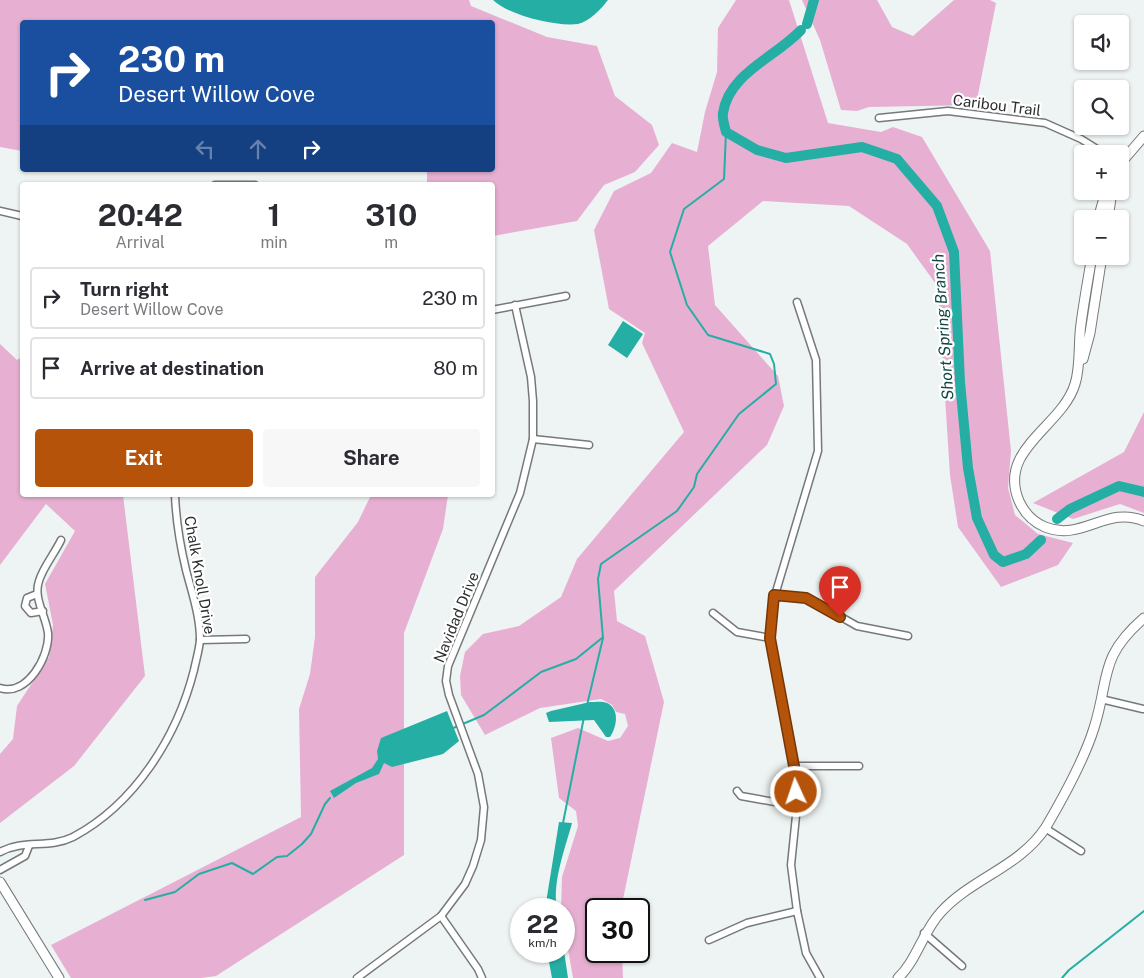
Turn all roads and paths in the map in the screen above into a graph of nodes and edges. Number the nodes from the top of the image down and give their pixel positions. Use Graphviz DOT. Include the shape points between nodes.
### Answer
graph roads {
  1 [pos="879,118"];
  2 [pos="1144,136"];
  3 [pos="1091,145"];
  4 [pos="1129,153"];
  5 [pos="0,211"];
  6 [pos="20,216"];
  7 [pos="1091,265"];
  8 [pos="1101,265"];
  9 [pos="566,296"];
  10 [pos="797,302"];
  11 [pos="515,305"];
  12 [pos="495,309"];
  13 [pos="1079,368"];
  14 [pos="533,439"];
  15 [pos="589,445"];
  16 [pos="175,497"];
  17 [pos="1144,521"];
  18 [pos="61,540"];
  19 [pos="37,594"];
  20 [pos="774,595"];
  21 [pos="43,611"];
  22 [pos="713,613"];
  23 [pos="1144,618"];
  24 [pos="908,636"];
  25 [pos="770,638"];
  26 [pos="246,639"];
  27 [pos="200,640"];
  28 [pos="0,688"];
  29 [pos="1101,699"];
  30 [pos="1143,709"];
  31 [pos="794,766"];
  32 [pos="859,766"];
  33 [pos="737,790"];
  34 [pos="797,806"];
  35 [pos="1045,828"];
  36 [pos="29,846"];
  37 [pos="1081,851"];
  38 [pos="0,852"];
  39 [pos="0,870"];
  40 [pos="0,882"];
  41 [pos="797,911"];
  42 [pos="441,916"];
  43 [pos="924,933"];
  44 [pos="709,940"];
  45 [pos="962,966"];
  46 [pos="59,978"];
  47 [pos="358,978"];
  48 [pos="482,978"];
  49 [pos="820,978"];
  50 [pos="898,978"];
  1 -- 3 [label="street, Caribou Trail" via="948,111 1045,123"];
  2 -- 4 [label="street"];
  5 -- 6 [label="street"];
  7 -- 13 [label="street" via="1081,325"];
  8 -- 13 [label="street" via="1090,333"];
  9 -- 11 [label="street"];
  10 -- 20 [label="street" via="816,360 818,451"];
  11 -- 12 [label="street"];
  11 -- 14 [label="street, Navidad Drive" via="531,377"];
  13 -- 17 [label="street" via="1061,411 1019,458 1014,482 1020,503 1032,519 1057,531 1079,530 1118,516"];
  14 -- 15 [label="street"];
  14 -- 42 [label="street, Navidad Drive" via="520,492 448,666 446,682 449,695 473,761 484,807 481,840 465,884"];
  16 -- 27 [label="street, Chalk Knoll Drive" via="178,534 196,606"];
  18 -- 19 [label="street" via="39,580"];
  19 -- 21 [label="street"];
  19 -- 21 [label="street" via="27,598 25,606 31,613"];
  20 -- 24 [label="street" via="806,598 857,626"];
  20 -- 25 [label="street"];
  21 -- 28 [label="street" via="48,639 35,672 24,686"];
  22 -- 25 [label="street" via="737,632"];
  23 -- 29 [label="street" via="1114,651 1104,676"];
  25 -- 31 [label="street"];
  26 -- 27 [label="street"];
  27 -- 36 [label="street, Chalk Knoll Drive" via="191,684 179,718 130,793 111,812 72,837"];
  29 -- 30 [label="street"];
  29 -- 35 [label="street" via="1086,749"];
  31 -- 32 [label="street"];
  31 -- 34 [label="street"];
  33 -- 34 [label="street" via="741,796"];
  34 -- 41 [label="street" via="791,865"];
  35 -- 37 [label="street"];
  35 -- 43 [label="street" via="1019,857 956,898"];
  36 -- 38 [label="street, Chalk Knoll Drive" via="14,844"];
  36 -- 39 [label="street" via="25,856"];
  40 -- 46 [label="street"];
  41 -- 44 [label="street" via="747,923"];
  41 -- 49 [label="street" via="806,953"];
  42 -- 47 [label="street, Navidad Drive"];
  42 -- 48 [label="street"];
  43 -- 45 [label="street"];
  43 -- 50 [label="street"];
}
